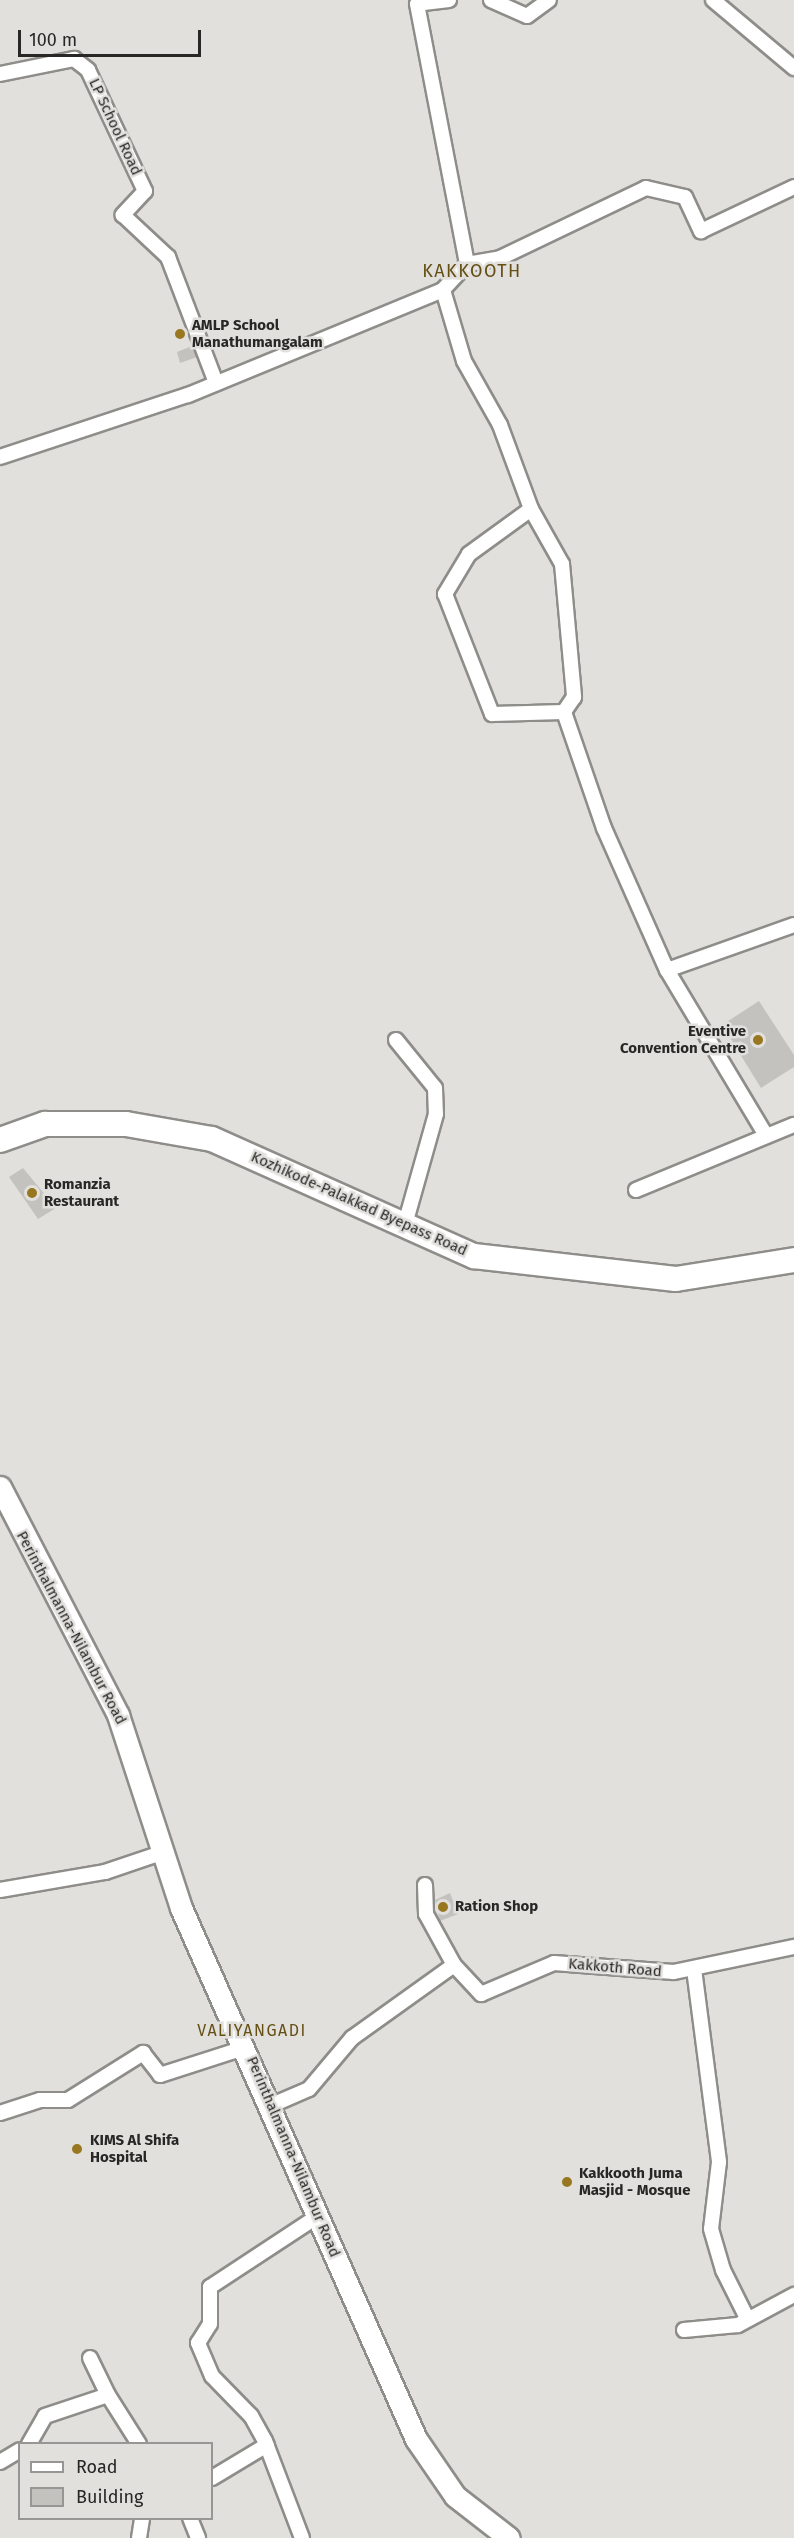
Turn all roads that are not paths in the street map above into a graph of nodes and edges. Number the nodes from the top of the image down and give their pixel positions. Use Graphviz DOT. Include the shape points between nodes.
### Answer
graph roads {
  1 [pos="449,0"];
  2 [pos="491,0"];
  3 [pos="549,0"];
  4 [pos="713,0"];
  5 [pos="417,2"];
  6 [pos="794,68"];
  7 [pos="0,74"];
  8 [pos="794,187"];
  9 [pos="467,264"];
  10 [pos="443,290"];
  11 [pos="216,383"];
  12 [pos="0,457"];
  13 [pos="531,510"];
  14 [pos="564,712"];
  15 [pos="794,925"];
  16 [pos="667,970"];
  17 [pos="396,1040"];
  18 [pos="794,1125"];
  19 [pos="765,1134"];
  20 [pos="0,1140"];
  21 [pos="636,1190"];
  22 [pos="405,1224"];
  23 [pos="794,1260"];
  24 [pos="0,1487"];
  25 [pos="164,1852"];
  26 [pos="425,1885"];
  27 [pos="0,1890"];
  28 [pos="794,1947"];
  29 [pos="454,1965"];
  30 [pos="694,1969"];
  31 [pos="247,2047"];
  32 [pos="272,2105"];
  33 [pos="0,2113"];
  34 [pos="318,2216"];
  35 [pos="794,2295"];
  36 [pos="747,2318"];
  37 [pos="684,2330"];
  38 [pos="90,2358"];
  39 [pos="108,2395"];
  40 [pos="30,2442"];
  41 [pos="138,2442"];
  42 [pos="267,2445"];
  43 [pos="18,2451"];
  44 [pos="0,2462"];
  45 [pos="213,2477"];
  46 [pos="142,2520"];
  47 [pos="191,2520"];
  48 [pos="139,2538"];
  49 [pos="198,2538"];
  50 [pos="302,2538"];
  51 [pos="509,2538"];
  1 -- 5 [label="street"];
  2 -- 3 [label="street" via="527,16"];
  4 -- 6 [label="street"];
  5 -- 9 [label="street"];
  7 -- 11 [label="street, LP School Road" via="74,59 88,70 145,191 123,215 168,257"];
  8 -- 9 [label="street" via="701,231 685,197 646,189 500,258"];
  9 -- 10 [label="street"];
  10 -- 11 [label="street"];
  10 -- 13 [label="street" via="464,361 500,425"];
  11 -- 12 [label="street"];
  13 -- 14 [label="street" via="562,564 574,697"];
  13 -- 14 [label="street" via="469,554 445,594 492,714"];
  14 -- 16 [label="street" via="604,828"];
  15 -- 16 [label="street"];
  16 -- 19 [label="street"];
  17 -- 22 [label="street" via="435,1088 436,1114"];
  18 -- 19 [label="street"];
  19 -- 21 [label="street"];
  20 -- 22 [label="highway, Kozhikode-Palakkad Byepass Road" via="45,1124 126,1124 212,1139"];
  22 -- 23 [label="highway, Kozhikode-Palakkad Byepass Road" via="474,1256 676,1279"];
  24 -- 25 [label="main road, Perinthalmanna-Nilambur Road" via="118,1715"];
  25 -- 27 [label="street" via="105,1872"];
  25 -- 31 [label="main road, Perinthalmanna-Nilambur Road" via="181,1908"];
  26 -- 29 [label="street, Kakkoth Road" via="426,1914"];
  28 -- 30 [label="street, Kakkoth Road"];
  29 -- 30 [label="street, Kakkoth Road" via="481,1994 554,1963 652,1974"];
  29 -- 32 [label="street" via="352,2037 309,2089"];
  30 -- 36 [label="street" via="719,2162 711,2229 723,2270"];
  31 -- 32 [label="main road, Perinthalmanna-Nilambur Road"];
  31 -- 33 [label="street" via="160,2075 143,2053 68,2100 40,2100"];
  32 -- 34 [label="main road, Perinthalmanna-Nilambur Road"];
  34 -- 42 [label="street" via="223,2276 209,2295 210,2324 198,2343 199,2354 226,2397 251,2416"];
  34 -- 51 [label="main road, Perinthalmanna-Nilambur Road" via="416,2439 455,2496"];
  35 -- 36 [label="street"];
  36 -- 37 [label="street" via="738,2325"];
  38 -- 39 [label="street"];
  39 -- 40 [label="street" via="45,2416"];
  39 -- 41 [label="street"];
  42 -- 45 [label="street"];
  42 -- 50 [label="street"];
  43 -- 44 [label="street"];
  46 -- 48 [label="street"];
  47 -- 49 [label="street"];
}
